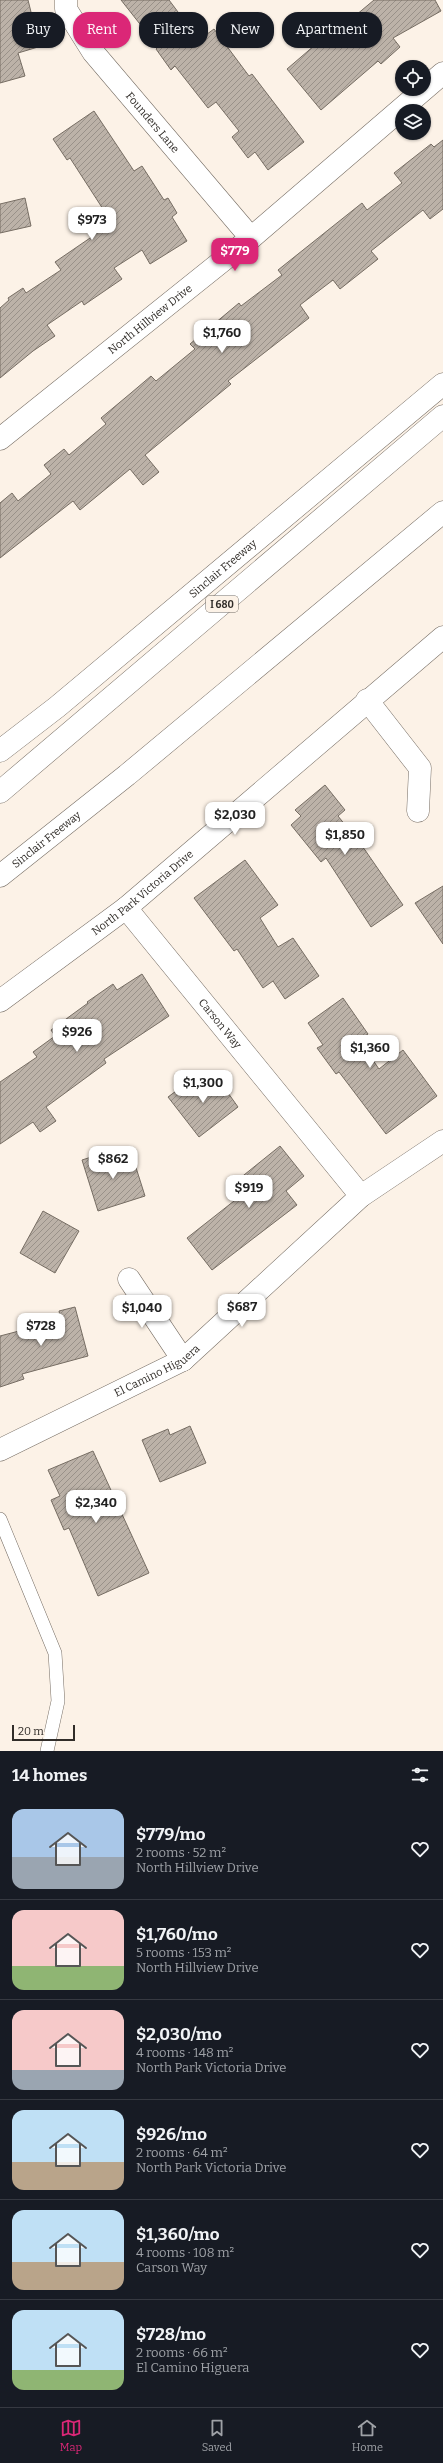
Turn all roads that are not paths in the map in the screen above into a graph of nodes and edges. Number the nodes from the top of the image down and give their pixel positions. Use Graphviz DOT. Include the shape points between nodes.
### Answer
graph roads {
  1 [pos="66,0"];
  2 [pos="443,73"];
  3 [pos="251,238"];
  4 [pos="443,384"];
  5 [pos="443,416"];
  6 [pos="0,439"];
  7 [pos="443,512"];
  8 [pos="443,637"];
  9 [pos="367,700"];
  10 [pos="0,751"];
  11 [pos="0,792"];
  12 [pos="418,811"];
  13 [pos="0,876"];
  14 [pos="126,908"];
  15 [pos="0,1001"];
  16 [pos="443,1141"];
  17 [pos="361,1196"];
  18 [pos="129,1279"];
  19 [pos="183,1360"];
  20 [pos="0,1450"];
  21 [pos="0,1519"];
  22 [pos="47,1751"];
  1 -- 3 [label="main road, Founders Lane" via="66,9 93,52"];
  2 -- 3 [label="main road, North Hillview Drive"];
  3 -- 6 [label="main road, North Hillview Drive"];
  4 -- 10 [label="main road, Sinclair Freeway / I 680" via="57,707"];
  5 -- 11 [label="main road, I 680"];
  7 -- 13 [label="main road, Sinclair Freeway" via="127,775"];
  8 -- 9 [label="main road, North Park Victoria Drive"];
  9 -- 12 [label="main road" via="420,768"];
  9 -- 14 [label="main road, North Park Victoria Drive"];
  14 -- 15 [label="main road, North Park Victoria Drive"];
  14 -- 17 [label="main road, Carson Way"];
  16 -- 17 [label="main road, El Camino Higuera"];
  17 -- 19 [label="main road, El Camino Higuera"];
  18 -- 19 [label="main road"];
  19 -- 20 [label="main road, El Camino Higuera"];
  21 -- 22 [label="lane" via="55,1653 58,1701"];
}
